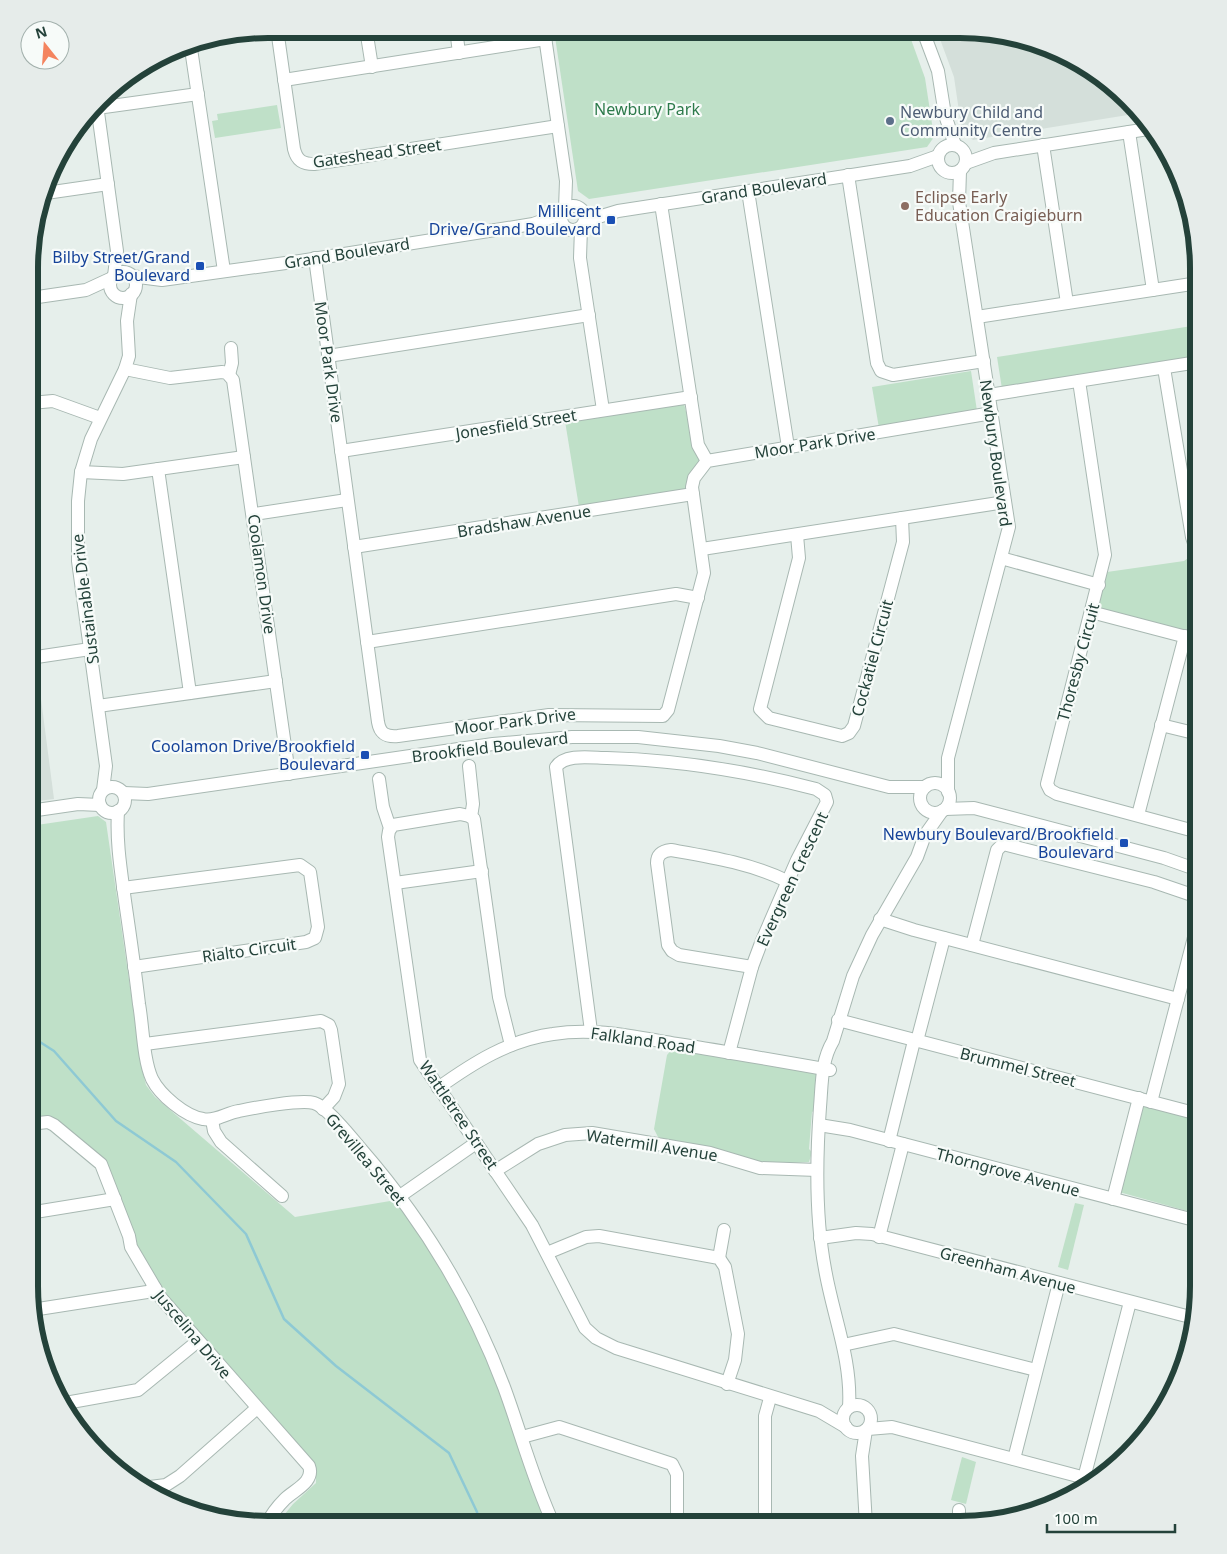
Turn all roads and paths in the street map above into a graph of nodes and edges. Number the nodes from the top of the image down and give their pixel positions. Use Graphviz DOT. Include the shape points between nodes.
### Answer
graph roads {
  1 [pos="278,38"];
  2 [pos="367,38"];
  3 [pos="457,38"];
  4 [pos="527,38"];
  5 [pos="546,38"];
  6 [pos="926,38"];
  7 [pos="191,51"];
  8 [pos="459,53"];
  9 [pos="372,67"];
  10 [pos="284,80"];
  11 [pos="198,94"];
  12 [pos="105,105"];
  13 [pos="98,113"];
  14 [pos="945,115"];
  15 [pos="558,126"];
  16 [pos="1143,130"];
  17 [pos="1129,132"];
  18 [pos="1043,145"];
  19 [pos="961,158"];
  20 [pos="942,162"];
  21 [pos="848,175"];
  22 [pos="108,184"];
  23 [pos="51,191"];
  24 [pos="748,191"];
  25 [pos="959,202"];
  26 [pos="661,204"];
  27 [pos="573,218"];
  28 [pos="117,251"];
  29 [pos="315,258"];
  30 [pos="224,271"];
  31 [pos="129,275"];
  32 [pos="113,277"];
  33 [pos="162,280"];
  34 [pos="1190,284"];
  35 [pos="86,290"];
  36 [pos="1154,290"];
  37 [pos="132,293"];
  38 [pos="115,295"];
  39 [pos="38,297"];
  40 [pos="1067,303"];
  41 [pos="588,315"];
  42 [pos="976,317"];
  43 [pos="127,321"];
  44 [pos="231,348"];
  45 [pos="328,356"];
  46 [pos="984,362"];
  47 [pos="1190,363"];
  48 [pos="1164,368"];
  49 [pos="125,369"];
  50 [pos="230,375"];
  51 [pos="1079,381"];
  52 [pos="989,395"];
  53 [pos="691,397"];
  54 [pos="38,402"];
  55 [pos="603,410"];
  56 [pos="992,413"];
  57 [pos="100,418"];
  58 [pos="788,447"];
  59 [pos="341,451"];
  60 [pos="244,457"];
  61 [pos="708,461"];
  62 [pos="158,469"];
  63 [pos="81,472"];
  64 [pos="693,494"];
  65 [pos="348,500"];
  66 [pos="1005,502"];
  67 [pos="254,514"];
  68 [pos="902,518"];
  69 [pos="1190,525"];
  70 [pos="798,535"];
  71 [pos="354,547"];
  72 [pos="702,549"];
  73 [pos="1001,558"];
  74 [pos="1099,585"];
  75 [pos="698,598"];
  76 [pos="1091,612"];
  77 [pos="1185,636"];
  78 [pos="1190,638"];
  79 [pos="367,642"];
  80 [pos="90,649"];
  81 [pos="38,657"];
  82 [pos="276,681"];
  83 [pos="190,693"];
  84 [pos="98,706"];
  85 [pos="1161,725"];
  86 [pos="1190,732"];
  87 [pos="948,758"];
  88 [pos="469,766"];
  89 [pos="289,774"];
  90 [pos="379,779"];
  91 [pos="927,786"];
  92 [pos="889,787"];
  93 [pos="948,793"];
  94 [pos="112,800"];
  95 [pos="923,806"];
  96 [pos="974,808"];
  97 [pos="38,810"];
  98 [pos="943,810"];
  99 [pos="1138,815"];
  100 [pos="471,817"];
  101 [pos="390,828"];
  102 [pos="1190,830"];
  103 [pos="925,835"];
  104 [pos="1190,867"];
  105 [pos="482,871"];
  106 [pos="787,881"];
  107 [pos="395,883"];
  108 [pos="123,888"];
  109 [pos="1190,894"];
  110 [pos="880,918"];
  111 [pos="944,938"];
  112 [pos="972,945"];
  113 [pos="1190,953"];
  114 [pos="134,967"];
  115 [pos="752,968"];
  116 [pos="1178,999"];
  117 [pos="838,1020"];
  118 [pos="590,1031"];
  119 [pos="916,1041"];
  120 [pos="145,1044"];
  121 [pos="511,1045"];
  122 [pos="730,1053"];
  123 [pos="827,1070"];
  124 [pos="438,1088"];
  125 [pos="1145,1100"];
  126 [pos="323,1109"];
  127 [pos="1190,1112"];
  128 [pos="212,1120"];
  129 [pos="38,1123"];
  130 [pos="818,1125"];
  131 [pos="888,1141"];
  132 [pos="476,1143"];
  133 [pos="903,1144"];
  134 [pos="817,1170"];
  135 [pos="495,1171"];
  136 [pos="282,1196"];
  137 [pos="400,1196"];
  138 [pos="115,1199"];
  139 [pos="1113,1199"];
  140 [pos="38,1212"];
  141 [pos="1190,1219"];
  142 [pos="724,1230"];
  143 [pos="879,1236"];
  144 [pos="820,1238"];
  145 [pos="547,1253"];
  146 [pos="719,1258"];
  147 [pos="1059,1283"];
  148 [pos="155,1288"];
  149 [pos="1130,1302"];
  150 [pos="39,1309"];
  151 [pos="1188,1316"];
  152 [pos="198,1341"];
  153 [pos="843,1345"];
  154 [pos="1036,1370"];
  155 [pos="849,1377"];
  156 [pos="726,1384"];
  157 [pos="770,1398"];
  158 [pos="69,1402"];
  159 [pos="257,1408"];
  160 [pos="848,1408"];
  161 [pos="868,1410"];
  162 [pos="819,1411"];
  163 [pos="892,1427"];
  164 [pos="848,1429"];
  165 [pos="867,1429"];
  166 [pos="522,1437"];
  167 [pos="862,1456"];
  168 [pos="1014,1459"];
  169 [pos="1090,1476"];
  170 [pos="1086,1478"];
  171 [pos="154,1487"];
  172 [pos="959,1510"];
  173 [pos="272,1516"];
  174 [pos="550,1516"];
  175 [pos="678,1516"];
  176 [pos="765,1516"];
  177 [pos="865,1516"];
  178 [pos="959,1516"];
  1 -- 10 [label="street, Gateshead Street"];
  2 -- 9 [label="street"];
  3 -- 8 [label="street"];
  4 -- 8 [label="street"];
  5 -- 15 [label="street"];
  6 -- 14 [label="street, Newbury Boulevard" via="938,71"];
  7 -- 11 [label="street"];
  8 -- 9 [label="street"];
  9 -- 10 [label="street"];
  10 -- 15 [label="street, Gateshead Street" via="295,154 301,162 309,164"];
  11 -- 12 [label="street"];
  11 -- 30 [label="street"];
  13 -- 22 [label="street"];
  14 -- 19 [label="street, Newbury Boulevard"];
  14 -- 20 [label="street, Newbury Boulevard"];
  15 -- 27 [label="street"];
  16 -- 17 [label="street"];
  17 -- 18 [label="street"];
  17 -- 36 [label="street"];
  18 -- 19 [label="street"];
  18 -- 40 [label="street"];
  19 -- 20 [label="street, Grand Boulevard"];
  19 -- 20 [label="street" via="948,146"];
  19 -- 25 [label="street, Newbury Boulevard"];
  20 -- 21 [label="street, Grand Boulevard"];
  20 -- 25 [label="street, Newbury Boulevard"];
  21 -- 24 [label="street, Grand Boulevard"];
  21 -- 46 [label="street" via="881,371 893,375"];
  22 -- 23 [label="street"];
  22 -- 28 [label="street"];
  24 -- 26 [label="street, Grand Boulevard"];
  24 -- 58 [label="street"];
  25 -- 42 [label="street, Newbury Boulevard"];
  26 -- 27 [label="street, Grand Boulevard"];
  26 -- 53 [label="street"];
  27 -- 29 [label="street, Grand Boulevard"];
  27 -- 41 [label="street"];
  28 -- 31 [label="street"];
  28 -- 32 [label="street"];
  29 -- 30 [label="street, Grand Boulevard"];
  29 -- 45 [label="street, Moor Park Drive"];
  30 -- 33 [label="street, Grand Boulevard"];
  31 -- 32 [label="street" via="120,272"];
  31 -- 33 [label="street, Grand Boulevard"];
  31 -- 37 [label="street" via="135,283"];
  32 -- 35 [label="street"];
  32 -- 38 [label="street" via="110,286"];
  33 -- 37 [label="street, Grand Boulevard"];
  34 -- 36 [label="street"];
  35 -- 38 [label="street"];
  35 -- 39 [label="street"];
  36 -- 40 [label="street"];
  37 -- 38 [label="street" via="124,298"];
  37 -- 43 [label="street, Sustainable Drive"];
  38 -- 43 [label="street, Sustainable Drive"];
  40 -- 42 [label="street"];
  41 -- 45 [label="street"];
  41 -- 55 [label="street"];
  42 -- 46 [label="street, Newbury Boulevard"];
  43 -- 49 [label="street, Sustainable Drive" via="130,347"];
  44 -- 50 [label="street, Coolamon Drive"];
  45 -- 59 [label="street, Moor Park Drive"];
  46 -- 52 [label="street, Newbury Boulevard"];
  47 -- 48 [label="street"];
  48 -- 51 [label="street"];
  48 -- 69 [label="street"];
  49 -- 50 [label="street" via="170,378 218,372"];
  49 -- 57 [label="street, Sustainable Drive"];
  50 -- 60 [label="street, Coolamon Drive"];
  51 -- 52 [label="street"];
  51 -- 74 [label="street, Thoresby Circuit" via="1105,550"];
  52 -- 56 [label="street, Newbury Boulevard"];
  53 -- 55 [label="street, Jonesfield Street"];
  53 -- 61 [label="street" via="698,445"];
  54 -- 57 [label="street" via="53,401"];
  55 -- 59 [label="street, Jonesfield Street"];
  56 -- 58 [label="street, Moor Park Drive"];
  56 -- 66 [label="street, Newbury Boulevard"];
  57 -- 63 [label="street, Sustainable Drive"];
  58 -- 61 [label="street, Moor Park Drive"];
  59 -- 65 [label="street, Moor Park Drive"];
  60 -- 62 [label="street"];
  60 -- 67 [label="street, Coolamon Drive"];
  61 -- 64 [label="street, Moor Park Drive" via="694,478"];
  62 -- 63 [label="street" via="123,474"];
  62 -- 83 [label="street"];
  63 -- 80 [label="street, Sustainable Drive" via="76,530"];
  64 -- 71 [label="street, Bradshaw Avenue"];
  64 -- 72 [label="street, Moor Park Drive"];
  65 -- 67 [label="street"];
  65 -- 71 [label="street, Moor Park Drive"];
  66 -- 68 [label="street"];
  66 -- 73 [label="street, Newbury Boulevard" via="1008,527"];
  67 -- 82 [label="street, Coolamon Drive"];
  68 -- 70 [label="street"];
  68 -- 70 [label="street, Cockatiel Circuit" via="903,542 854,726 849,734 842,736 769,718 760,709 799,558"];
  70 -- 72 [label="street"];
  71 -- 79 [label="street, Moor Park Drive"];
  72 -- 75 [label="street, Moor Park Drive" via="704,573"];
  73 -- 74 [label="street"];
  73 -- 87 [label="street, Newbury Boulevard"];
  74 -- 76 [label="street, Thoresby Circuit"];
  75 -- 79 [label="street" via="676,594"];
  75 -- 79 [label="street, Moor Park Drive" via="668,710 660,716 549,714 387,736 378,726"];
  76 -- 77 [label="street"];
  76 -- 99 [label="street, Thoresby Circuit" via="1047,784 1057,794"];
  77 -- 78 [label="street"];
  77 -- 85 [label="street"];
  80 -- 81 [label="street"];
  80 -- 84 [label="street, Sustainable Drive"];
  82 -- 83 [label="street"];
  82 -- 89 [label="street, Coolamon Drive"];
  83 -- 84 [label="street"];
  84 -- 94 [label="street, Sustainable Drive"];
  85 -- 86 [label="street"];
  85 -- 99 [label="street"];
  87 -- 91 [label="street, Newbury Boulevard"];
  87 -- 93 [label="street, Newbury Boulevard"];
  88 -- 100 [label="street" via="473,804"];
  89 -- 92 [label="street, Brookfield Boulevard" via="538,739 638,737 757,753"];
  89 -- 94 [label="street, Brookfield Boulevard"];
  90 -- 101 [label="street, Wattletree Street"];
  91 -- 92 [label="street, Brookfield Boulevard"];
  91 -- 93 [label="street" via="937,784"];
  91 -- 95 [label="street" via="920,795"];
  92 -- 95 [label="street, Brookfield Boulevard"];
  93 -- 96 [label="street"];
  93 -- 98 [label="street" via="948,805"];
  94 -- 97 [label="street, Brookfield Boulevard"];
  94 -- 108 [label="street"];
  95 -- 98 [label="street" via="933,813"];
  95 -- 103 [label="street"];
  96 -- 98 [label="street"];
  96 -- 104 [label="street"];
  98 -- 103 [label="street"];
  99 -- 102 [label="street, Thoresby Circuit"];
  100 -- 101 [label="street" via="460,814 397,823"];
  100 -- 105 [label="street" via="475,823"];
  101 -- 107 [label="street, Wattletree Street" via="388,837"];
  103 -- 110 [label="street" via="917,856"];
  105 -- 107 [label="street"];
  105 -- 121 [label="street" via="499,997"];
  106 -- 115 [label="street, Evergreen Crescent"];
  106 -- 115 [label="street" via="766,870 740,863 671,850 658,856 667,936 672,951 678,955"];
  106 -- 118 [label="street, Evergreen Crescent" via="826,805 822,792 757,775 693,764 600,758 561,762 556,771"];
  107 -- 124 [label="street, Wattletree Street" via="419,1054"];
  108 -- 114 [label="street"];
  108 -- 114 [label="street, Rialto Circuit" via="297,864 310,872 317,919 317,935 306,942"];
  109 -- 112 [label="street" via="1154,882 1000,845 996,850"];
  110 -- 111 [label="street"];
  110 -- 117 [label="street" via="853,976"];
  111 -- 112 [label="street"];
  111 -- 119 [label="street"];
  112 -- 116 [label="street"];
  113 -- 116 [label="street"];
  114 -- 120 [label="street"];
  115 -- 122 [label="street, Evergreen Crescent"];
  116 -- 125 [label="street"];
  117 -- 119 [label="street, Brummel Street"];
  117 -- 123 [label="street"];
  118 -- 121 [label="street, Falkland Road" via="552,1034"];
  118 -- 122 [label="street, Falkland Road" via="619,1033"];
  119 -- 125 [label="street, Brummel Street"];
  119 -- 131 [label="street"];
  120 -- 126 [label="street" via="321,1021 331,1030 339,1084 334,1097"];
  120 -- 128 [label="street" via="150,1072 160,1089 192,1116"];
  121 -- 124 [label="street, Falkland Road" via="483,1058"];
  122 -- 123 [label="street, Falkland Road"];
  123 -- 130 [label="street"];
  124 -- 132 [label="street, Wattletree Street"];
  125 -- 127 [label="street, Brummel Street"];
  125 -- 139 [label="street"];
  126 -- 128 [label="street, Grevillea Street" via="312,1102 298,1102 237,1111"];
  126 -- 137 [label="street, Grevillea Street"];
  128 -- 136 [label="street" via="216,1137"];
  129 -- 138 [label="street, Juscelina Drive" via="54,1125 95,1157"];
  130 -- 131 [label="street, Thorngrove Avenue"];
  130 -- 134 [label="street"];
  131 -- 133 [label="street, Thorngrove Avenue"];
  132 -- 135 [label="street, Wattletree Street"];
  132 -- 137 [label="street"];
  133 -- 139 [label="street, Thorngrove Avenue"];
  133 -- 143 [label="street"];
  134 -- 135 [label="street, Watermill Avenue" via="760,1168 710,1153 592,1133 565,1135 538,1144"];
  134 -- 144 [label="street"];
  135 -- 145 [label="street, Wattletree Street"];
  137 -- 166 [label="street, Grevillea Street" via="438,1252 466,1303 493,1360"];
  138 -- 140 [label="street"];
  138 -- 148 [label="street, Juscelina Drive" via="131,1246"];
  139 -- 141 [label="street, Thorngrove Avenue"];
  142 -- 146 [label="street"];
  143 -- 144 [label="street, Greenham Avenue" via="856,1233"];
  143 -- 147 [label="street, Greenham Avenue"];
  144 -- 153 [label="street"];
  145 -- 146 [label="street" via="586,1237 599,1236"];
  145 -- 156 [label="street, Wattletree Street" via="580,1320 596,1338 616,1348"];
  146 -- 156 [label="street" via="725,1267 738,1334 735,1360"];
  147 -- 149 [label="street, Greenham Avenue"];
  147 -- 154 [label="street"];
  148 -- 150 [label="street" via="147,1292"];
  148 -- 152 [label="street, Juscelina Drive"];
  149 -- 151 [label="street, Greenham Avenue"];
  149 -- 169 [label="street"];
  152 -- 158 [label="street" via="138,1390"];
  152 -- 159 [label="street, Juscelina Drive"];
  153 -- 154 [label="street" via="894,1334"];
  153 -- 155 [label="street"];
  154 -- 168 [label="street"];
  155 -- 160 [label="street"];
  155 -- 161 [label="street"];
  156 -- 157 [label="street, Wattletree Street"];
  157 -- 162 [label="street, Wattletree Street"];
  157 -- 176 [label="street" via="765,1416"];
  159 -- 171 [label="street" via="180,1476 166,1485"];
  159 -- 173 [label="street, Juscelina Drive" via="311,1471 306,1482 281,1502"];
  160 -- 161 [label="street" via="858,1404"];
  160 -- 162 [label="street, Wattletree Street"];
  160 -- 164 [label="street" via="843,1418"];
  161 -- 163 [label="street"];
  161 -- 165 [label="street" via="872,1422"];
  162 -- 164 [label="street, Wattletree Street"];
  163 -- 165 [label="street"];
  163 -- 168 [label="street"];
  164 -- 165 [label="street" via="859,1433"];
  164 -- 167 [label="street"];
  165 -- 167 [label="street"];
  166 -- 174 [label="street, Grevillea Street"];
  166 -- 175 [label="street" via="559,1427 672,1464 678,1474"];
  167 -- 177 [label="street"];
  168 -- 170 [label="street"];
  172 -- 178 [label="street"];
}
